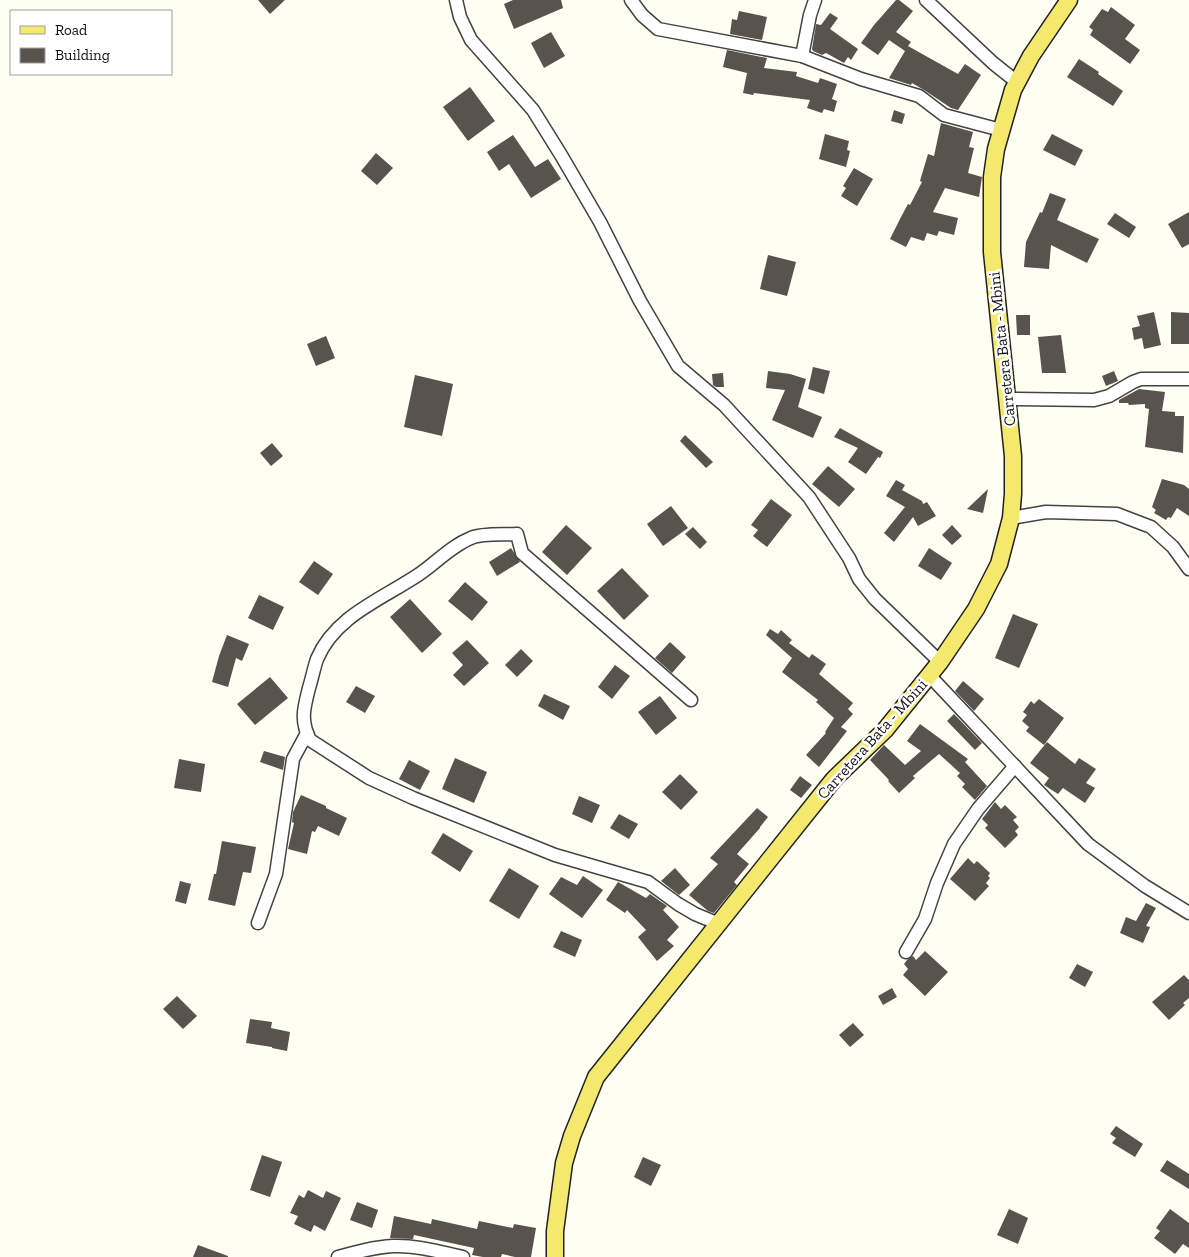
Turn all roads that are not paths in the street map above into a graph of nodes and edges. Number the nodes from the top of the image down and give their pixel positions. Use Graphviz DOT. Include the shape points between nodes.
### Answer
graph roads {
  1 [pos="456,0"];
  2 [pos="631,0"];
  3 [pos="815,0"];
  4 [pos="926,0"];
  5 [pos="1068,0"];
  6 [pos="802,56"];
  7 [pos="1017,82"];
  8 [pos="1001,130"];
  9 [pos="1189,379"];
  10 [pos="1008,399"];
  11 [pos="1011,518"];
  12 [pos="1189,570"];
  13 [pos="940,662"];
  14 [pos="929,675"];
  15 [pos="691,700"];
  16 [pos="307,733"];
  17 [pos="1015,766"];
  18 [pos="1189,914"];
  19 [pos="258,923"];
  20 [pos="719,924"];
  21 [pos="906,952"];
  22 [pos="338,1257"];
  23 [pos="463,1257"];
  24 [pos="555,1257"];
  1 -- 13 [label="street" via="471,40 533,110 561,155 678,366 724,405 809,497 849,558 858,579"];
  2 -- 6 [label="street" via="658,29"];
  3 -- 6 [label="street"];
  4 -- 7 [label="street"];
  5 -- 7 [label="main road, Carretera Bata - Mbini"];
  6 -- 8 [label="street" via="861,79 918,96 944,115"];
  7 -- 8 [label="main road, Carretera Bata - Mbini"];
  8 -- 10 [label="main road, Carretera Bata - Mbini" via="992,177 992,252"];
  9 -- 10 [label="street" via="1141,379 1094,400"];
  10 -- 11 [label="main road, Carretera Bata - Mbini" via="1013,456"];
  11 -- 12 [label="street" via="1046,512 1117,514 1151,527 1173,547"];
  11 -- 13 [label="main road, Carretera Bata - Mbini" via="999,564 989,585"];
  13 -- 14 [label="main road, Carretera Bata - Mbini"];
  14 -- 17 [label="street"];
  14 -- 20 [label="main road, Carretera Bata - Mbini" via="885,730 834,778"];
  15 -- 16 [label="street" via="522,552 517,534 473,537 448,550 404,584 361,608 333,633 318,658 309,690 303,714"];
  16 -- 19 [label="street" via="293,759 276,874"];
  16 -- 20 [label="street" via="315,744 369,778 555,855 648,882 678,904"];
  17 -- 18 [label="street" via="1088,844"];
  17 -- 21 [label="street" via="978,809 954,844 936,883 925,919"];
  20 -- 24 [label="main road, Carretera Bata - Mbini" via="596,1077 564,1162"];
  22 -- 23 [label="street" via="393,1246"];
}
